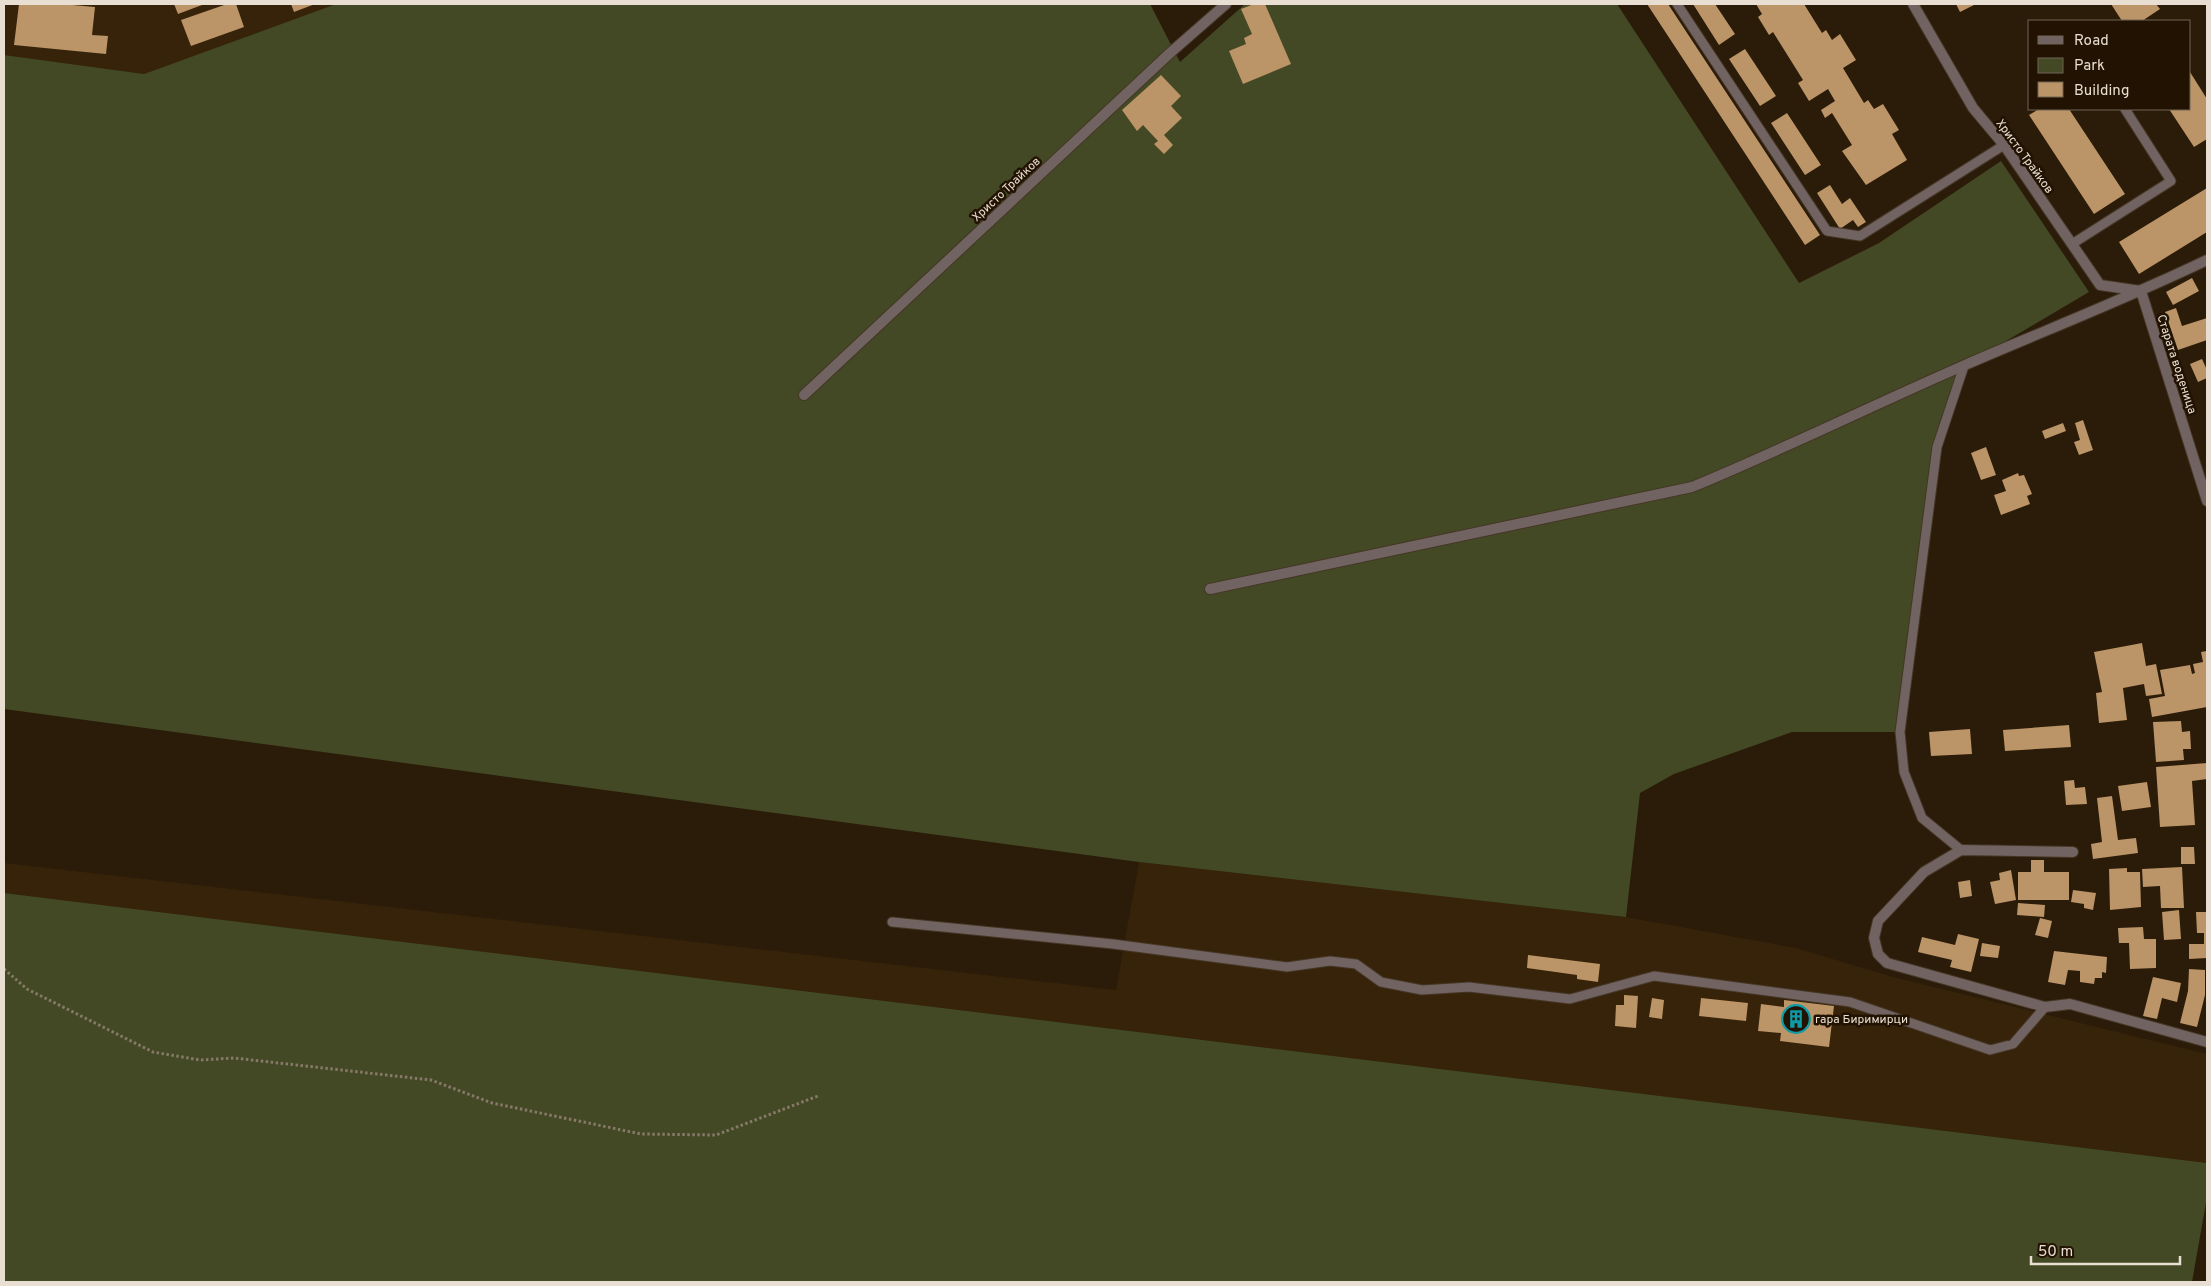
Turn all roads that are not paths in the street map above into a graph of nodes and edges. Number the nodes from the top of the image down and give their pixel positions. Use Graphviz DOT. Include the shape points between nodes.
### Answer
graph roads {
  1 [pos="1226,4"];
  2 [pos="1677,4"];
  3 [pos="1913,4"];
  4 [pos="2126,110"];
  5 [pos="2004,145"];
  6 [pos="2072,244"];
  7 [pos="2207,260"];
  8 [pos="2141,291"];
  9 [pos="1964,366"];
  10 [pos="804,395"];
  11 [pos="2207,501"];
  12 [pos="1210,589"];
  13 [pos="1961,850"];
  14 [pos="2073,852"];
  15 [pos="892,922"];
  16 [pos="2045,1007"];
  17 [pos="2207,1042"];
  1 -- 10 [label="street, Христо Трайков"];
  2 -- 5 [label="lane" via="1827,232 1860,236"];
  3 -- 5 [label="street, Христо Трайков" via="1973,108"];
  4 -- 6 [label="lane" via="2171,180"];
  5 -- 6 [label="street, Христо Трайков"];
  6 -- 8 [label="street, Христо Трайков" via="2100,285"];
  7 -- 8 [label="street"];
  8 -- 9 [label="street"];
  8 -- 11 [label="street, Старата воденица"];
  9 -- 12 [label="street" via="1692,487"];
  9 -- 13 [label="lane" via="1937,446 1900,732 1904,772 1922,818"];
  13 -- 14 [label="street"];
  13 -- 16 [label="street" via="1924,872 1878,921 1874,938 1878,954 1887,963"];
  15 -- 16 [label="lane" via="1113,944 1287,967 1330,961 1356,964 1381,982 1422,990 1470,988 1570,999 1654,976 1850,1002 1990,1050 2013,1044"];
  16 -- 17 [label="street" via="2070,1004"];
}
